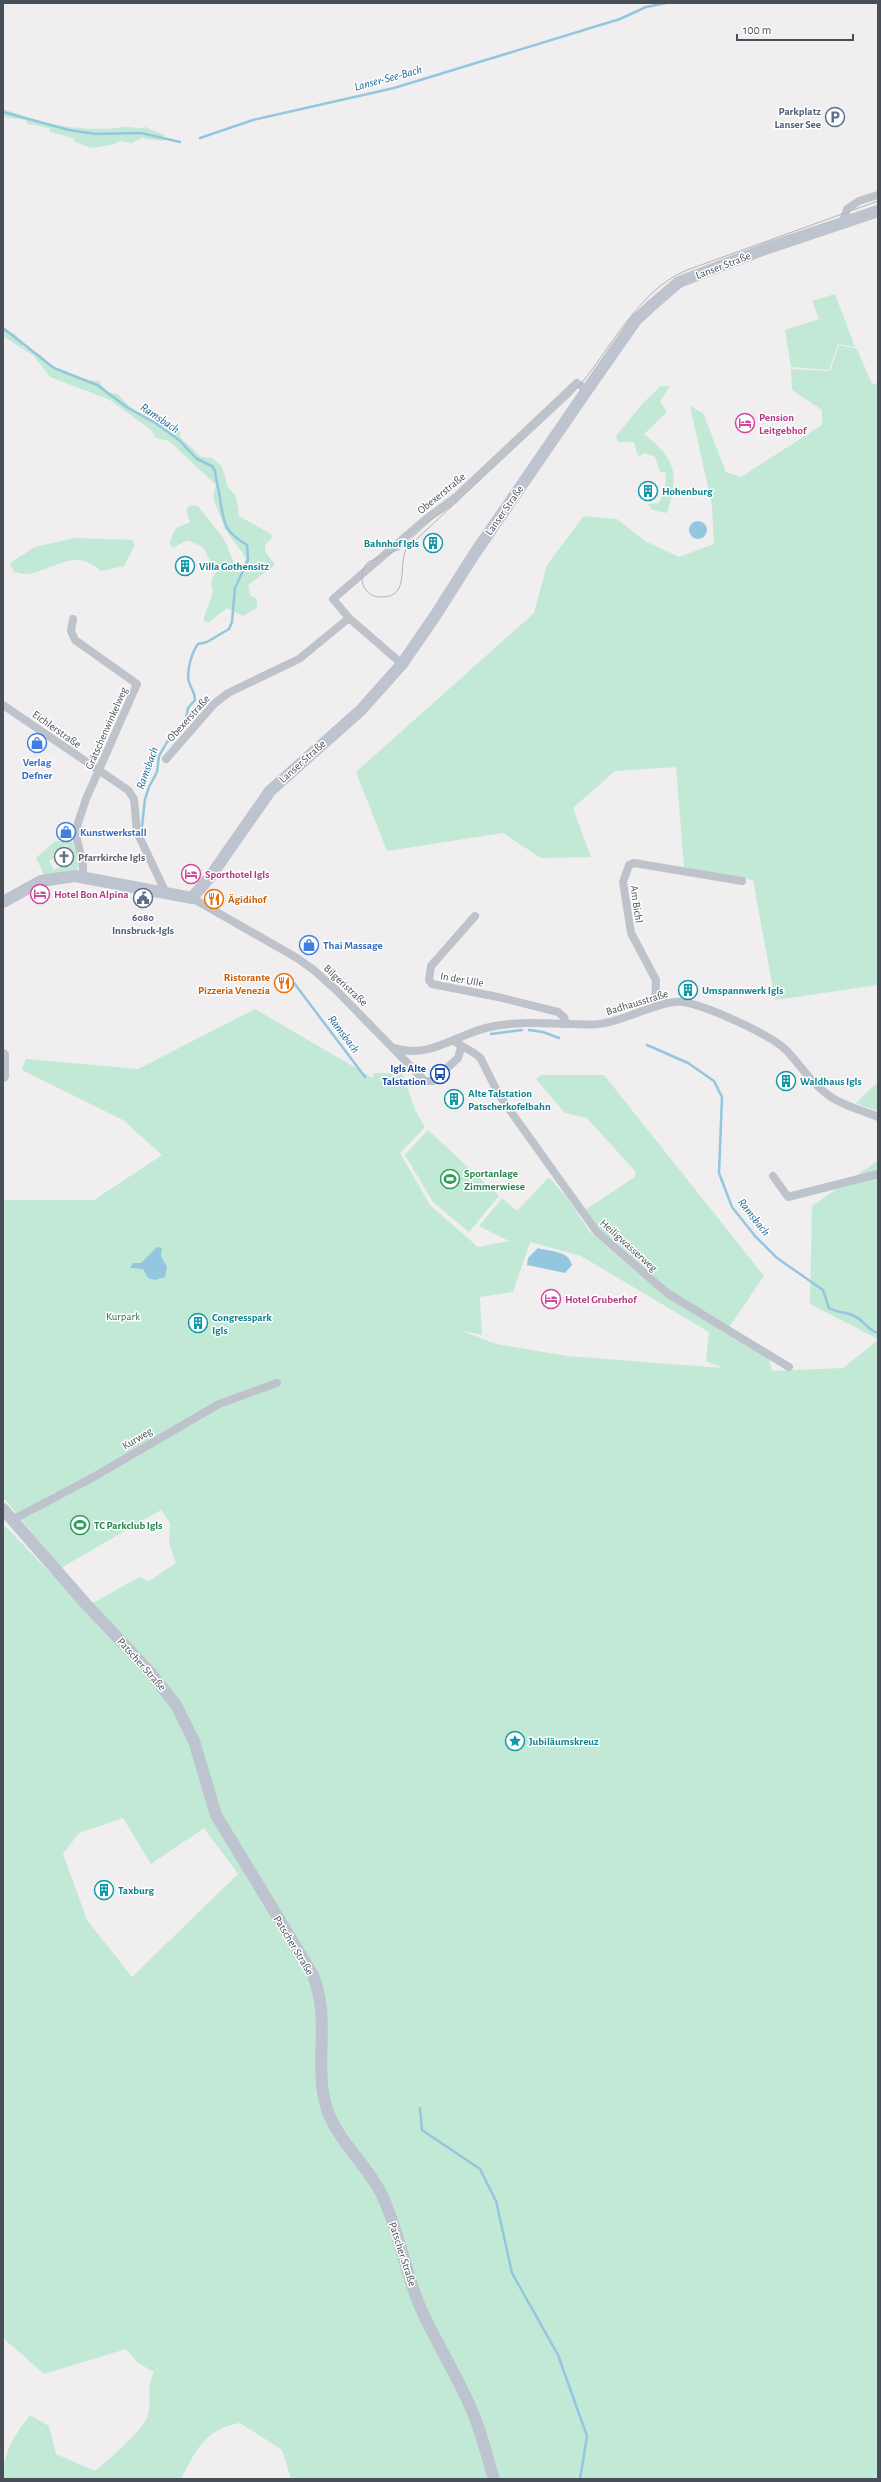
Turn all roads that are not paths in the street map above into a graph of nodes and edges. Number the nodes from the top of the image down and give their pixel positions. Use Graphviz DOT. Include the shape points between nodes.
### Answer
graph roads {
  1 [pos="878,195"];
  2 [pos="878,211"];
  3 [pos="844,222"];
  4 [pos="582,386"];
  5 [pos="349,618"];
  6 [pos="73,619"];
  7 [pos="402,664"];
  8 [pos="3,705"];
  9 [pos="166,759"];
  10 [pos="99,771"];
  11 [pos="83,876"];
  12 [pos="742,881"];
  13 [pos="165,891"];
  14 [pos="192,898"];
  15 [pos="3,902"];
  16 [pos="475,916"];
  17 [pos="655,1007"];
  18 [pos="566,1024"];
  19 [pos="454,1040"];
  20 [pos="395,1048"];
  21 [pos="461,1048"];
  22 [pos="3,1055"];
  23 [pos="3,1076"];
  24 [pos="878,1117"];
  25 [pos="878,1174"];
  26 [pos="773,1176"];
  27 [pos="789,1367"];
  28 [pos="277,1383"];
  29 [pos="3,1509"];
  30 [pos="12,1520"];
  31 [pos="494,2479"];
  1 -- 3 [label="street" via="859,201 847,209"];
  2 -- 3 [label="main road, Lanser Straße"];
  3 -- 4 [label="main road, Lanser Straße" via="765,248 679,282 660,296 636,320"];
  4 -- 5 [label="street, Obexerstraße" via="456,497 426,519 333,599"];
  4 -- 7 [label="main road, Lanser Straße"];
  5 -- 7 [label="street, Obexerstraße"];
  5 -- 9 [label="street, Obexerstraße" via="300,659 228,693 214,704"];
  6 -- 10 [label="street, Grätschenwinkelweg" via="71,631 75,640 137,684"];
  7 -- 14 [label="main road, Lanser Straße" via="361,710 286,774 270,791 210,878"];
  8 -- 10 [label="street, Eichlerstraße"];
  10 -- 11 [label="street, Grätschenwinkelweg" via="86,799 77,830"];
  10 -- 13 [label="street, Eichlerstraße" via="128,790 134,799 137,832"];
  11 -- 13 [label="main road"];
  11 -- 15 [label="main road" via="41,881"];
  12 -- 17 [label="street, Am Bichl" via="634,864 629,866 623,882 629,924 631,933 656,980"];
  13 -- 14 [label="main road"];
  14 -- 20 [label="street, Bilgeristraße" via="306,965 336,990"];
  16 -- 18 [label="street, In der Ulle" via="431,966 429,980 432,984 558,1012 564,1017"];
  17 -- 18 [label="street, Badhausstraße" via="603,1024"];
  17 -- 24 [label="street, Badhausstraße" via="672,1002 688,1003 768,1037 787,1051 810,1079 829,1096"];
  18 -- 19 [label="street, Badhausstraße" via="525,1022 499,1025"];
  19 -- 20 [label="street, Badhausstraße" via="417,1050 403,1051"];
  19 -- 21 [label="street, Heiligwasserweg"];
  20 -- 21 [label="street, Bilgeristraße" via="429,1081 458,1058"];
  21 -- 27 [label="street, Heiligwasserweg" via="481,1059 499,1095 597,1232 667,1292"];
  22 -- 23 [label="main road"];
  25 -- 26 [label="street" via="788,1197"];
  28 -- 30 [label="street, Kurweg" via="219,1404 90,1479"];
  29 -- 30 [label="main road, Patscher Straße"];
  30 -- 31 [label="main road, Patscher Straße" via="165,1689 185,1720 194,1740 216,1814 313,1975 320,1994 323,2017 322,2081 328,2111 336,2130 373,2180 386,2204 418,2300 473,2413"];
}
